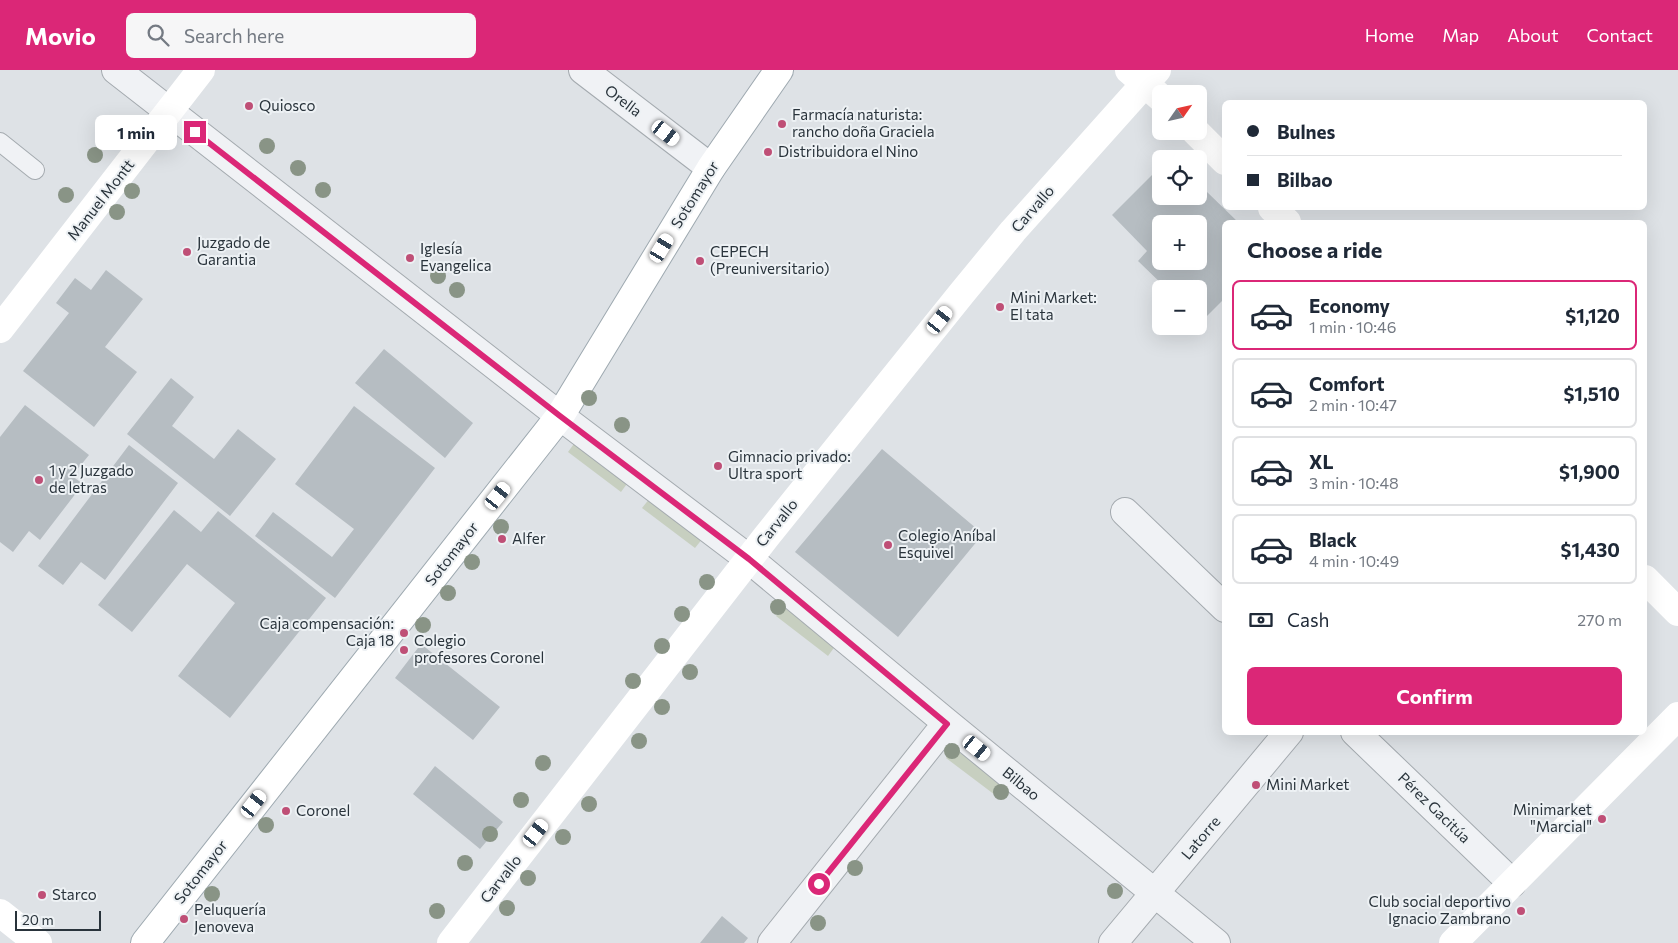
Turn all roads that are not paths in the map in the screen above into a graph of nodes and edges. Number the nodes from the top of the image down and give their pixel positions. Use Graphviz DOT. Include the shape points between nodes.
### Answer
graph roads {
  1 [pos="116,70"];
  2 [pos="201,70"];
  3 [pos="583,70"];
  4 [pos="780,70"];
  5 [pos="1148,80"];
  6 [pos="169,112"];
  7 [pos="1204,140"];
  8 [pos="0,142"];
  9 [pos="1222,158"];
  10 [pos="711,168"];
  11 [pos="35,170"];
  12 [pos="1274,210"];
  13 [pos="1285,220"];
  14 [pos="0,329"];
  15 [pos="560,416"];
  16 [pos="1125,512"];
  17 [pos="749,559"];
  18 [pos="1647,581"];
  19 [pos="1222,605"];
  20 [pos="1678,612"];
  21 [pos="1678,716"];
  22 [pos="947,724"];
  23 [pos="1287,735"];
  24 [pos="1358,735"];
  25 [pos="1512,883"];
  26 [pos="1155,893"];
  27 [pos="0,913"];
  28 [pos="38,943"];
  29 [pos="145,943"];
  30 [pos="451,943"];
  31 [pos="772,943"];
  32 [pos="1113,943"];
  33 [pos="1216,943"];
  34 [pos="1452,943"];
  1 -- 6 [label="street, Bilbao"];
  2 -- 6 [label="main road, Manuel Montt"];
  3 -- 10 [label="street, Orella"];
  4 -- 10 [label="main road, Sotomayor"];
  5 -- 17 [label="main road, Carvallo" via="1013,231"];
  6 -- 14 [label="main road, Manuel Montt"];
  6 -- 15 [label="street, Bilbao"];
  7 -- 9 [label="main road"];
  8 -- 11 [label="lane"];
  10 -- 15 [label="main road, Sotomayor"];
  12 -- 13 [label="main road"];
  15 -- 17 [label="street, Bilbao"];
  15 -- 29 [label="main road, Sotomayor"];
  16 -- 19 [label="street"];
  17 -- 22 [label="street, Bilbao"];
  17 -- 30 [label="main road, Carvallo"];
  18 -- 20 [label="main road"];
  21 -- 25 [label="main road"];
  22 -- 26 [label="street, Bilbao"];
  22 -- 31 [label="street"];
  23 -- 26 [label="street, Latorre"];
  24 -- 25 [label="street, Pérez Gacitúa"];
  25 -- 34 [label="main road"];
  26 -- 32 [label="street, Latorre"];
  26 -- 33 [label="street, Bilbao"];
  27 -- 28 [label="main road"];
}
